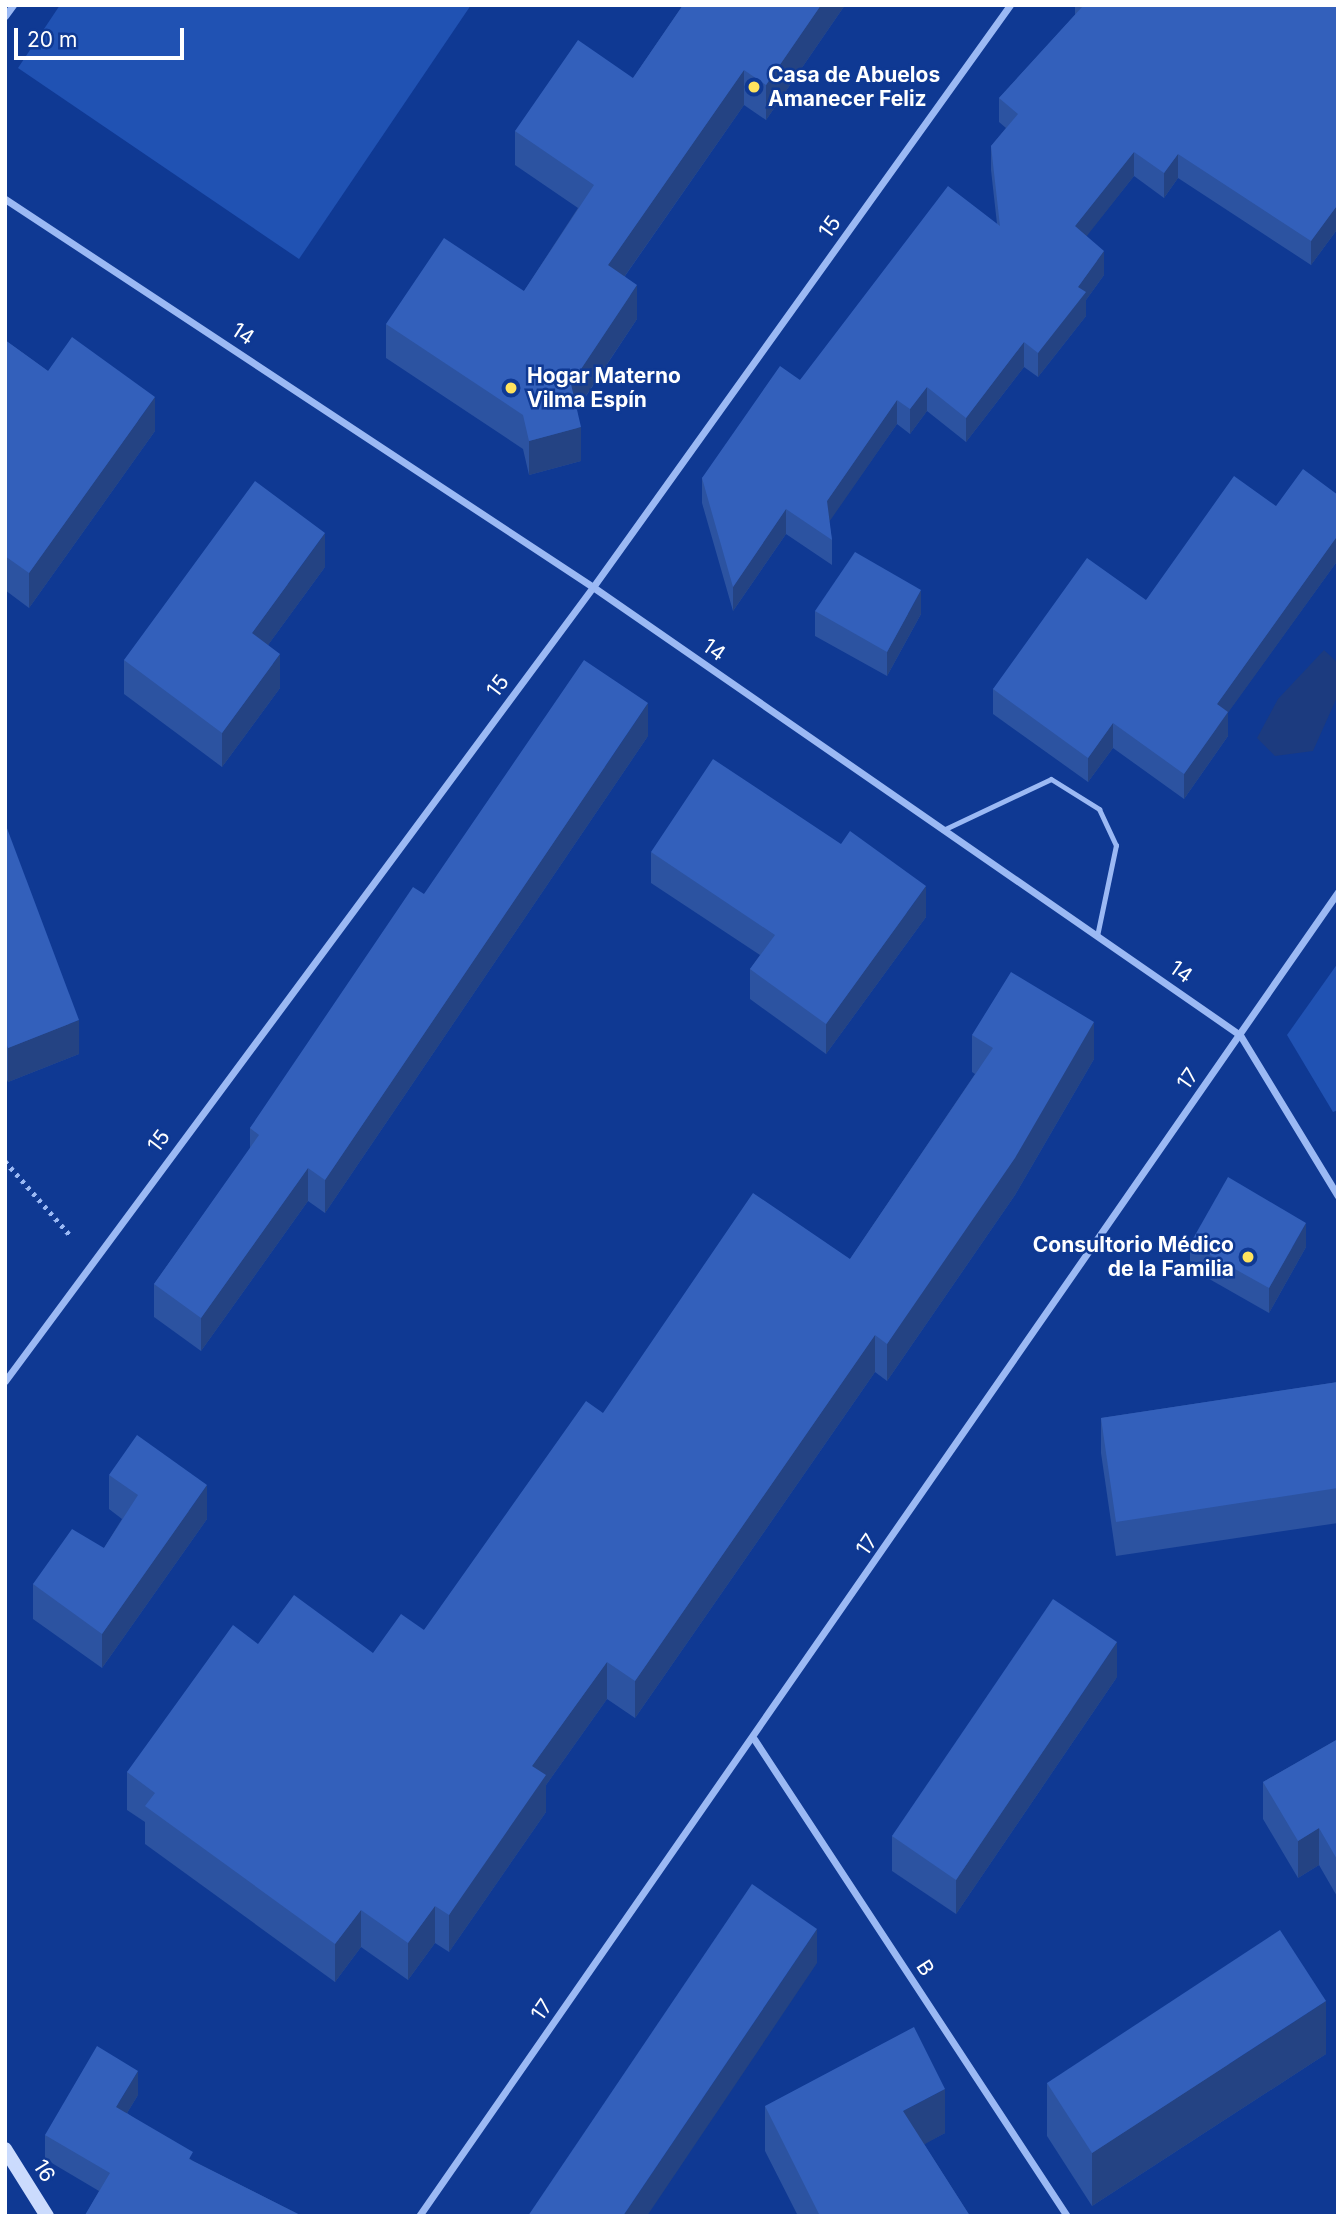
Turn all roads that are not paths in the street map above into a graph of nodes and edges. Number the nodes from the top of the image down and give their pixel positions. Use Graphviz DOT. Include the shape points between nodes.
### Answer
graph roads {
  1 [pos="13,5"];
  2 [pos="1010,5"];
  3 [pos="5,16"];
  4 [pos="5,199"];
  5 [pos="593,587"];
  6 [pos="943,831"];
  7 [pos="1338,892"];
  8 [pos="1097,936"];
  9 [pos="1240,1035"];
  10 [pos="1338,1196"];
  11 [pos="5,1381"];
  12 [pos="754,1739"];
  13 [pos="5,2148"];
  14 [pos="47,2216"];
  15 [pos="419,2216"];
  16 [pos="1067,2216"];
  1 -- 3 [label="street"];
  2 -- 5 [label="street, 15"];
  4 -- 5 [label="street, 14"];
  5 -- 6 [label="street, 14"];
  5 -- 11 [label="street, 15"];
  6 -- 8 [label="street, 14"];
  6 -- 8 [label="lane" via="1051,779 1099,809 1116,845"];
  7 -- 9 [label="street, 17"];
  8 -- 9 [label="street, 14"];
  9 -- 10 [label="street, 14"];
  9 -- 12 [label="street, 17"];
  12 -- 15 [label="street, 17"];
  12 -- 16 [label="street, B"];
  13 -- 14 [label="street, 16"];
}
